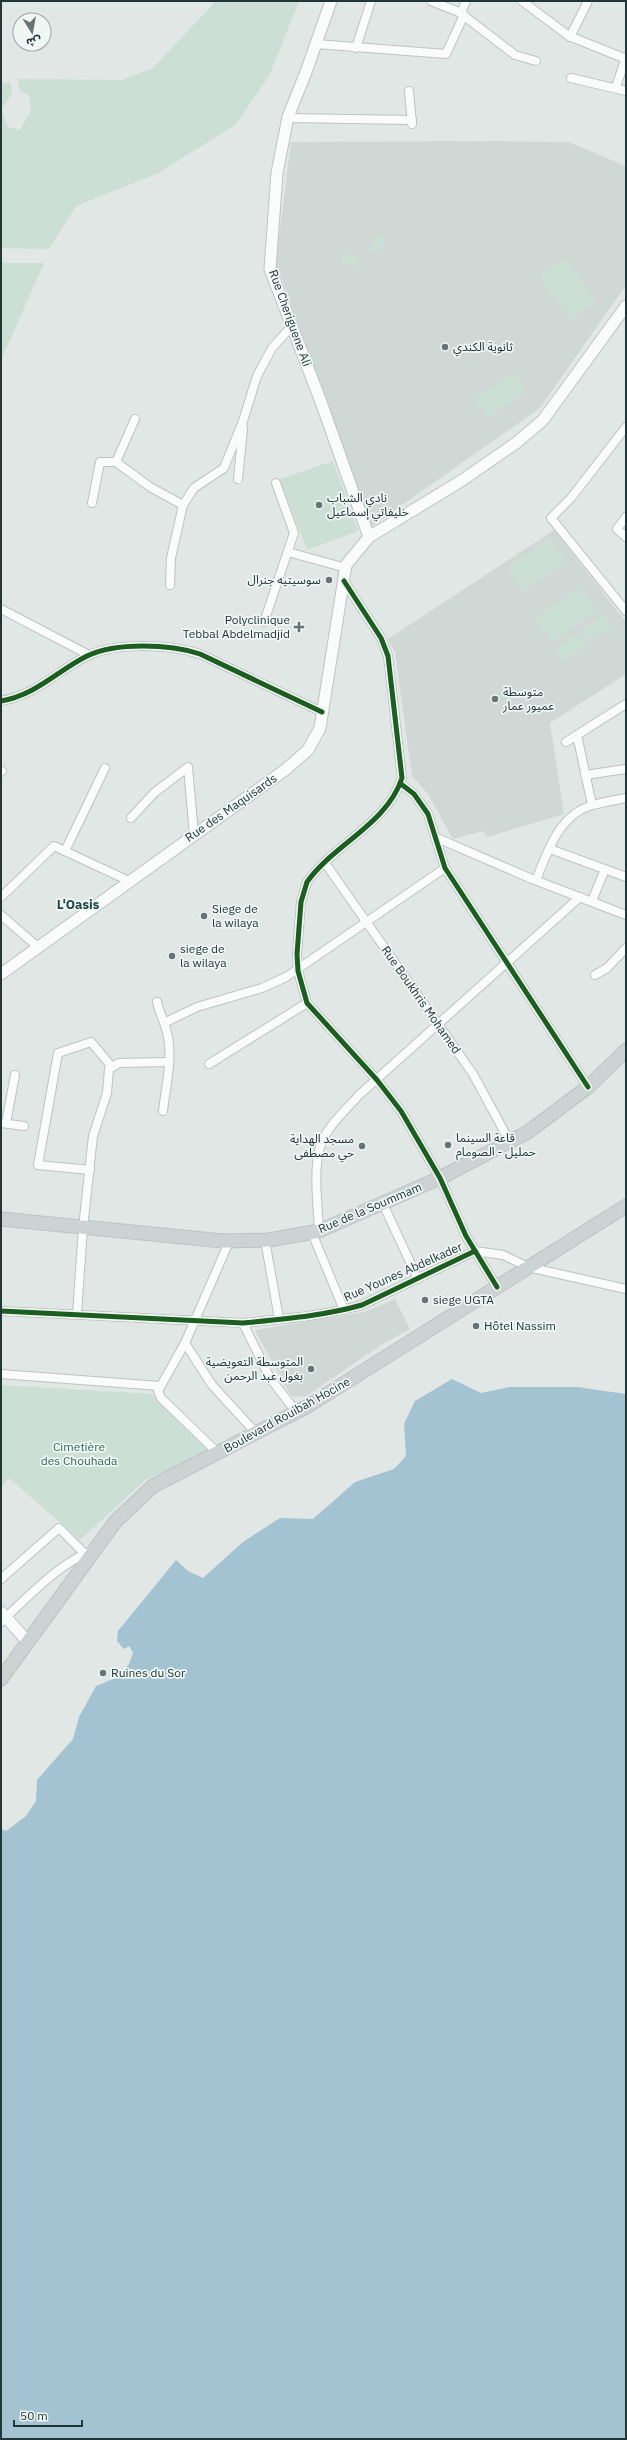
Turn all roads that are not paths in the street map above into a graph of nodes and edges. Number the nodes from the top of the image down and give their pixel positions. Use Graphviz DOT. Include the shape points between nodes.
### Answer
graph roads {
  1 [pos="331,1"];
  2 [pos="371,1"];
  3 [pos="431,1"];
  4 [pos="466,1"];
  5 [pos="522,1"];
  6 [pos="588,1"];
  7 [pos="462,14"];
  8 [pos="570,37"];
  9 [pos="316,44"];
  10 [pos="356,48"];
  11 [pos="626,58"];
  12 [pos="536,61"];
  13 [pos="571,78"];
  14 [pos="616,88"];
  15 [pos="410,91"];
  16 [pos="626,91"];
  17 [pos="288,118"];
  18 [pos="626,306"];
  19 [pos="292,326"];
  20 [pos="135,419"];
  21 [pos="243,421"];
  22 [pos="626,427"];
  23 [pos="116,462"];
  24 [pos="238,479"];
  25 [pos="276,484"];
  26 [pos="92,503"];
  27 [pos="183,505"];
  28 [pos="626,517"];
  29 [pos="369,537"];
  30 [pos="626,537"];
  31 [pos="288,552"];
  32 [pos="346,568"];
  33 [pos="344,581"];
  34 [pos="170,585"];
  35 [pos="1,609"];
  36 [pos="626,611"];
  37 [pos="264,622"];
  38 [pos="89,655"];
  39 [pos="1,701"];
  40 [pos="626,704"];
  41 [pos="322,712"];
  42 [pos="577,735"];
  43 [pos="566,742"];
  44 [pos="105,768"];
  45 [pos="626,769"];
  46 [pos="585,775"];
  47 [pos="401,784"];
  48 [pos="626,798"];
  49 [pos="592,805"];
  50 [pos="131,818"];
  51 [pos="194,835"];
  52 [pos="437,838"];
  53 [pos="550,848"];
  54 [pos="64,851"];
  55 [pos="325,863"];
  56 [pos="445,868"];
  57 [pos="605,869"];
  58 [pos="626,877"];
  59 [pos="536,880"];
  60 [pos="129,881"];
  61 [pos="1,897"];
  62 [pos="580,897"];
  63 [pos="592,902"];
  64 [pos="1,915"];
  65 [pos="626,915"];
  66 [pos="367,923"];
  67 [pos="38,946"];
  68 [pos="626,948"];
  69 [pos="507,963"];
  70 [pos="298,971"];
  71 [pos="1,974"];
  72 [pos="595,975"];
  73 [pos="157,1002"];
  74 [pos="307,1004"];
  75 [pos="164,1023"];
  76 [pos="438,1024"];
  77 [pos="626,1050"];
  78 [pos="168,1062"];
  79 [pos="209,1064"];
  80 [pos="112,1067"];
  81 [pos="15,1075"];
  82 [pos="377,1080"];
  83 [pos="588,1087"];
  84 [pos="163,1110"];
  85 [pos="4,1123"];
  86 [pos="24,1126"];
  87 [pos="510,1142"];
  88 [pos="90,1170"];
  89 [pos="440,1178"];
  90 [pos="383,1204"];
  91 [pos="626,1206"];
  92 [pos="1,1219"];
  93 [pos="83,1228"];
  94 [pos="315,1232"];
  95 [pos="265,1240"];
  96 [pos="229,1242"];
  97 [pos="475,1251"];
  98 [pos="528,1267"];
  99 [pos="418,1279"];
  100 [pos="497,1287"];
  101 [pos="626,1289"];
  102 [pos="344,1310"];
  103 [pos="1,1311"];
  104 [pos="77,1314"];
  105 [pos="279,1319"];
  106 [pos="196,1320"];
  107 [pos="243,1323"];
  108 [pos="185,1342"];
  109 [pos="1,1374"];
  110 [pos="160,1386"];
  111 [pos="297,1413"];
  112 [pos="257,1434"];
  113 [pos="219,1454"];
  114 [pos="89,1552"];
  115 [pos="1,1579"];
  116 [pos="3,1617"];
  117 [pos="28,1642"];
  118 [pos="1,1679"];
  1 -- 9 [label="main road, Rue Cheriguene Ali"];
  2 -- 10 [label="street"];
  3 -- 7 [label="street"];
  4 -- 7 [label="street"];
  5 -- 8 [label="street"];
  6 -- 8 [label="street"];
  7 -- 10 [label="street" via="446,54"];
  7 -- 12 [label="street" via="516,55"];
  8 -- 11 [label="street"];
  9 -- 10 [label="street"];
  9 -- 17 [label="main road, Rue Cheriguene Ali"];
  11 -- 14 [label="street"];
  13 -- 14 [label="street"];
  14 -- 16 [label="street"];
  15 -- 17 [label="street" via="412,122"];
  17 -- 19 [label="main road, Rue Cheriguene Ali" via="277,173 270,268"];
  18 -- 29 [label="main road" via="543,420 516,443 461,481"];
  19 -- 21 [label="street" via="272,348 257,376"];
  19 -- 29 [label="main road, Rue Cheriguene Ali"];
  20 -- 23 [label="street"];
  21 -- 24 [label="street"];
  21 -- 27 [label="street" via="224,468 194,488"];
  22 -- 36 [label="street" via="571,498 551,518"];
  23 -- 26 [label="street" via="100,462"];
  23 -- 27 [label="street" via="150,487"];
  25 -- 31 [label="street" via="294,533"];
  27 -- 34 [label="street" via="171,558"];
  28 -- 30 [label="street" via="617,529"];
  29 -- 32 [label="main road"];
  31 -- 32 [label="street"];
  31 -- 37 [label="street"];
  32 -- 33 [label="main road, Rue des Maquisards"];
  33 -- 41 [label="main road, Rue des Maquisards"];
  33 -- 47 [label="street" via="380,638 388,656 403,772"];
  35 -- 38 [label="street"];
  38 -- 39 [label="street" via="32,692"];
  38 -- 41 [label="street" via="128,648 183,649 212,659"];
  40 -- 42 [label="street"];
  41 -- 51 [label="main road, Rue des Maquisards" via="317,736 302,756"];
  42 -- 43 [label="street"];
  42 -- 46 [label="street"];
  44 -- 54 [label="street"];
  45 -- 46 [label="street"];
  46 -- 49 [label="street"];
  47 -- 52 [label="street" via="414,794 428,814"];
  47 -- 55 [label="street" via="381,812"];
  48 -- 49 [label="street"];
  49 -- 53 [label="street" via="569,818 556,834"];
  50 -- 51 [label="street" via="154,793 188,767"];
  51 -- 60 [label="main road, Rue des Maquisards"];
  52 -- 56 [label="street"];
  52 -- 59 [label="street"];
  53 -- 57 [label="street"];
  53 -- 59 [label="street"];
  54 -- 60 [label="street"];
  54 -- 61 [label="street" via="54,846"];
  55 -- 66 [label="street, Rue Boukhris Mohamed"];
  55 -- 70 [label="street" via="310,877 303,891 298,935"];
  56 -- 66 [label="street"];
  56 -- 69 [label="street"];
  57 -- 58 [label="street"];
  57 -- 63 [label="street"];
  59 -- 62 [label="street"];
  60 -- 67 [label="main road, Rue des Maquisards"];
  62 -- 63 [label="street"];
  62 -- 69 [label="street"];
  63 -- 65 [label="street"];
  64 -- 67 [label="street"];
  66 -- 70 [label="street"];
  66 -- 76 [label="street, Rue Boukhris Mohamed"];
  67 -- 71 [label="main road, Rue des Maquisards"];
  68 -- 72 [label="street" via="607,968"];
  69 -- 76 [label="street"];
  69 -- 83 [label="street"];
  70 -- 74 [label="street"];
  70 -- 75 [label="street" via="270,985 198,1007"];
  73 -- 75 [label="street"];
  74 -- 79 [label="street"];
  74 -- 82 [label="street"];
  75 -- 78 [label="street"];
  76 -- 82 [label="street"];
  76 -- 87 [label="street, Rue Boukhris Mohamed" via="472,1074"];
  77 -- 83 [label="main road, Rue de la Soummam"];
  78 -- 80 [label="street" via="119,1063"];
  78 -- 84 [label="street"];
  80 -- 88 [label="street" via="93,1136"];
  80 -- 88 [label="street" via="91,1042 58,1053 38,1164"];
  81 -- 85 [label="street"];
  82 -- 89 [label="street" via="401,1111"];
  82 -- 94 [label="street" via="359,1095 338,1119 320,1148"];
  83 -- 87 [label="main road, Rue de la Soummam" via="558,1112"];
  85 -- 86 [label="street"];
  87 -- 89 [label="main road, Rue de la Soummam"];
  88 -- 93 [label="street"];
  89 -- 90 [label="main road, Rue de la Soummam"];
  89 -- 97 [label="street"];
  90 -- 94 [label="main road, Rue de la Soummam"];
  90 -- 99 [label="street"];
  91 -- 98 [label="main road, Boulevard Rouibah Hocine"];
  92 -- 93 [label="main road, Rue de la Soummam"];
  93 -- 96 [label="main road, Rue de la Soummam"];
  93 -- 104 [label="street"];
  94 -- 95 [label="main road, Rue de la Soummam"];
  94 -- 102 [label="street"];
  95 -- 96 [label="main road, Rue de la Soummam"];
  95 -- 105 [label="street"];
  96 -- 106 [label="street"];
  97 -- 98 [label="street" via="502,1255"];
  97 -- 99 [label="street, Rue Younes Abdelkader"];
  97 -- 100 [label="street"];
  98 -- 100 [label="main road, Boulevard Rouibah Hocine"];
  98 -- 101 [label="street"];
  99 -- 102 [label="street, Rue Younes Abdelkader" via="362,1305"];
  100 -- 111 [label="main road, Boulevard Rouibah Hocine"];
  102 -- 105 [label="street, Rue Younes Abdelkader"];
  103 -- 104 [label="street, Rue Younes Abdelkader"];
  104 -- 106 [label="street, Rue Younes Abdelkader"];
  105 -- 107 [label="street, Rue Younes Abdelkader"];
  106 -- 107 [label="street, Rue Younes Abdelkader"];
  106 -- 108 [label="street"];
  107 -- 111 [label="street" via="270,1378"];
  108 -- 110 [label="street"];
  108 -- 112 [label="street" via="212,1385"];
  109 -- 110 [label="street"];
  110 -- 113 [label="street" via="158,1392 161,1398"];
  111 -- 112 [label="main road, Boulevard Rouibah Hocine"];
  112 -- 113 [label="main road, Boulevard Rouibah Hocine"];
  113 -- 114 [label="main road, Boulevard Rouibah Hocine" via="153,1486 115,1522"];
  114 -- 115 [label="street" via="59,1528"];
  114 -- 116 [label="street" via="63,1566"];
  114 -- 117 [label="main road, Boulevard Rouibah Hocine"];
  116 -- 117 [label="main road"];
  117 -- 118 [label="main road, Boulevard Rouibah Hocine"];
}
